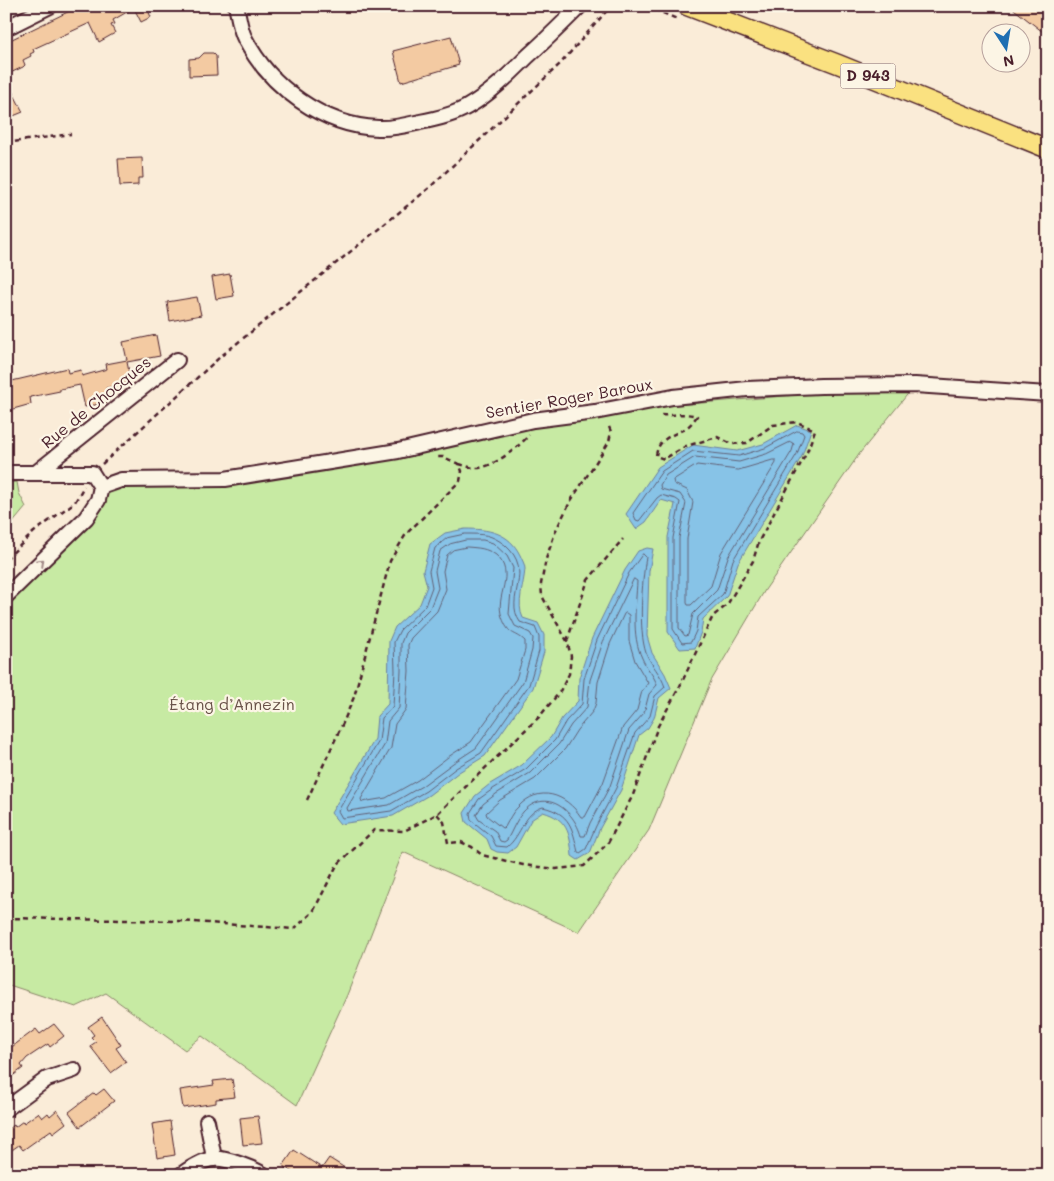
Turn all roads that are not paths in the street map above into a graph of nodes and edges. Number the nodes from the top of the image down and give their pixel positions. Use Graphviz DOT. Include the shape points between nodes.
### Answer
graph roads {
  1 [pos="50,6"];
  2 [pos="236,6"];
  3 [pos="580,6"];
  4 [pos="687,6"];
  5 [pos="6,28"];
  6 [pos="1048,149"];
  7 [pos="177,360"];
  8 [pos="1048,394"];
  9 [pos="6,472"];
  10 [pos="37,472"];
  11 [pos="101,487"];
  12 [pos="6,596"];
  13 [pos="74,1070"];
  14 [pos="6,1108"];
  15 [pos="208,1121"];
  16 [pos="214,1158"];
  17 [pos="181,1175"];
  18 [pos="264,1175"];
  1 -- 5 [label="street"];
  2 -- 3 [label="street" via="244,37 260,64 294,97 345,122 379,128 447,116 466,108 510,74"];
  4 -- 6 [label="main road, D 943"];
  7 -- 10 [label="street, Rue de Chocques"];
  8 -- 11 [label="street, Sentier Roger Baroux" via="915,385 747,389 533,420 398,451 225,479 121,480"];
  9 -- 10 [label="street, Rue de Chocques"];
  10 -- 11 [label="street, Rue de Chocques" via="92,473"];
  12 -- 11 [label="street, one-way" via="86,518 98,500"];
  13 -- 14 [label="street" via="46,1079"];
  15 -- 16 [label="street"];
  16 -- 17 [label="street"];
  16 -- 18 [label="street" via="237,1163"];
}
